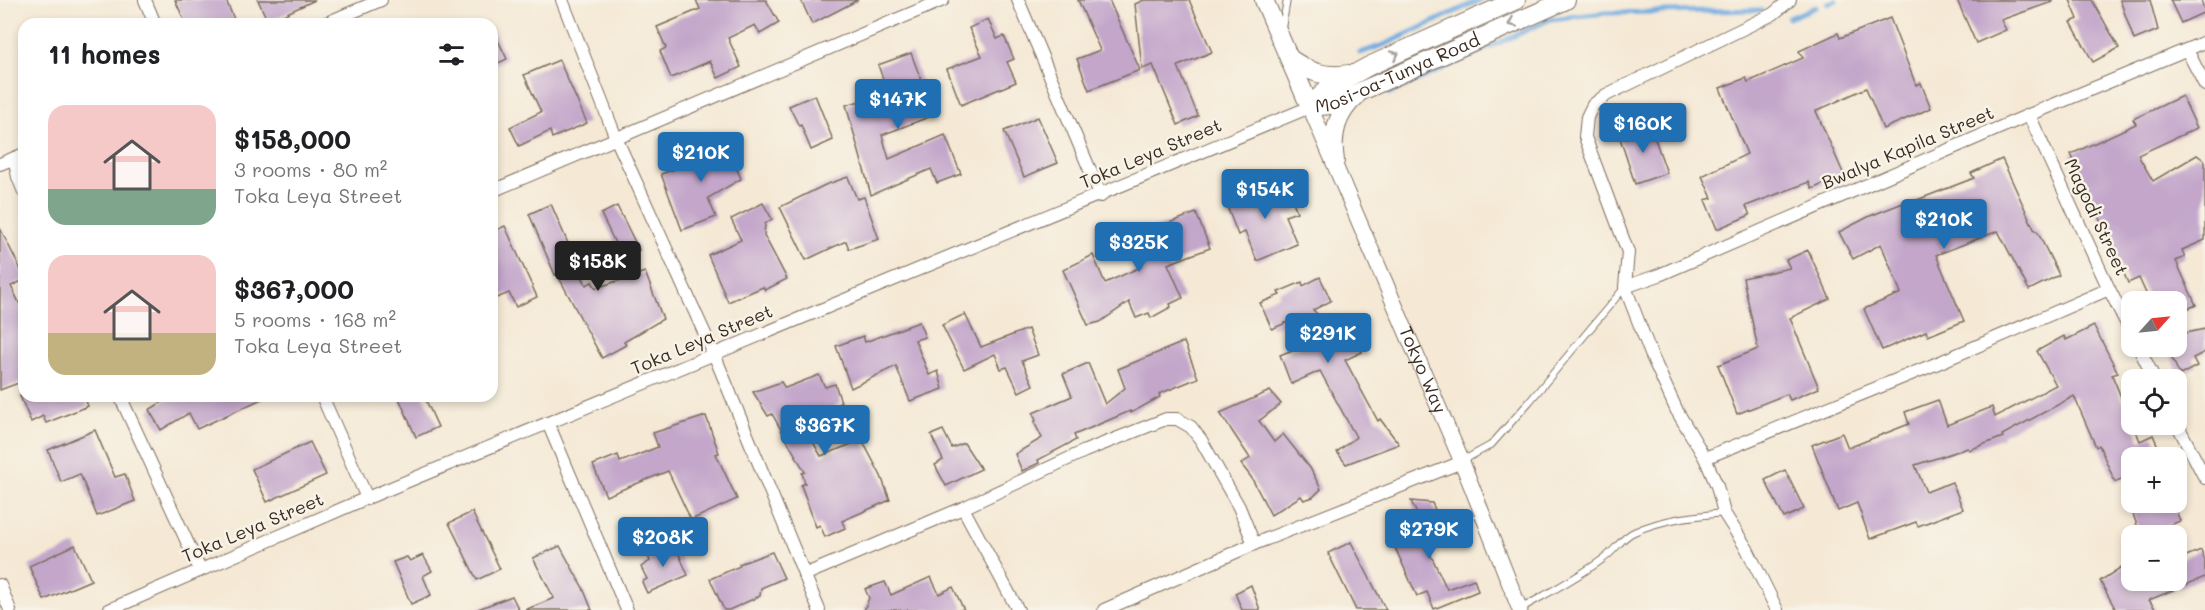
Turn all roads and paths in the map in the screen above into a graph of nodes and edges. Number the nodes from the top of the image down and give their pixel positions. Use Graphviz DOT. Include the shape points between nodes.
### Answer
graph roads {
  1 [pos="145,0"];
  2 [pos="381,0"];
  3 [pos="562,0"];
  4 [pos="943,0"];
  5 [pos="1018,0"];
  6 [pos="1264,0"];
  7 [pos="1287,0"];
  8 [pos="1516,0"];
  9 [pos="1566,0"];
  10 [pos="1790,0"];
  11 [pos="353,5"];
  12 [pos="152,18"];
  13 [pos="333,18"];
  14 [pos="1279,37"];
  15 [pos="2205,42"];
  16 [pos="2187,50"];
  17 [pos="1287,57"];
  18 [pos="1369,66"];
  19 [pos="2205,85"];
  20 [pos="1360,92"];
  21 [pos="1310,107"];
  22 [pos="2029,115"];
  23 [pos="616,138"];
  24 [pos="18,156"];
  25 [pos="1335,161"];
  26 [pos="0,164"];
  27 [pos="498,188"];
  28 [pos="1101,196"];
  29 [pos="1625,287"];
  30 [pos="2109,289"];
  31 [pos="2121,312"];
  32 [pos="714,354"];
  33 [pos="123,402"];
  34 [pos="325,402"];
  35 [pos="549,423"];
  36 [pos="2183,435"];
  37 [pos="1705,458"];
  38 [pos="1462,462"];
  39 [pos="2205,478"];
  40 [pos="367,498"];
  41 [pos="963,508"];
  42 [pos="1724,513"];
  43 [pos="1254,544"];
  44 [pos="200,570"];
  45 [pos="804,575"];
  46 [pos="0,585"];
  47 [pos="1125,606"];
  48 [pos="10,610"];
  49 [pos="109,610"];
  50 [pos="627,610"];
  51 [pos="819,610"];
  52 [pos="1018,610"];
  53 [pos="1104,610"];
  54 [pos="1520,610"];
  55 [pos="1777,610"];
  1 -- 12 [label="street"];
  2 -- 11 [label="street"];
  3 -- 23 [label="street"];
  4 -- 23 [label="street"];
  5 -- 28 [label="street"];
  6 -- 14 [label="main road, Tokyo Way"];
  7 -- 14 [label="lane"];
  18 -- 8 [label="main road, Mosi-oa-Tunya Road, one-way"];
  9 -- 20 [label="main road, Mosi-oa-Tunya Road, one-way"];
  10 -- 29 [label="street" via="1773,14 1606,94 1593,105 1585,137 1628,252"];
  11 -- 13 [label="street"];
  14 -- 17 [label="main road, Tokyo Way"];
  15 -- 16 [label="street, Bwalya Kapila Street"];
  16 -- 19 [label="street"];
  16 -- 22 [label="street, Bwalya Kapila Street"];
  17 -- 18 [label="main road" via="1305,69 1326,75 1348,74"];
  17 -- 21 [label="main road, Tokyo Way"];
  18 -- 21 [label="main road, Mosi-oa-Tunya Road" via="1327,89"];
  20 -- 21 [label="main road, Mosi-oa-Tunya Road" via="1330,105"];
  20 -- 25 [label="main road" via="1339,116 1334,130"];
  21 -- 25 [label="street, Tokyo Way"];
  21 -- 28 [label="street, Toka Leya Street"];
  22 -- 29 [label="street, Bwalya Kapila Street"];
  22 -- 30 [label="street, Magodi Street"];
  23 -- 27 [label="street"];
  23 -- 32 [label="street"];
  24 -- 26 [label="street"];
  25 -- 38 [label="street, Tokyo Way"];
  28 -- 32 [label="street, Toka Leya Street"];
  29 -- 37 [label="street" via="1677,411"];
  29 -- 38 [label="lane" via="1491,445"];
  30 -- 31 [label="street, Magodi Street"];
  30 -- 37 [label="street"];
  32 -- 35 [label="street, Toka Leya Street"];
  32 -- 45 [label="street"];
  33 -- 44 [label="street"];
  34 -- 40 [label="street"];
  35 -- 40 [label="street, Toka Leya Street"];
  35 -- 50 [label="street"];
  36 -- 39 [label="street"];
  37 -- 42 [label="street"];
  38 -- 43 [label="street"];
  38 -- 54 [label="street, Tokyo Way"];
  40 -- 44 [label="street, Toka Leya Street"];
  41 -- 43 [label="street" via="1085,451 1150,424 1177,419 1191,427 1201,440 1239,507"];
  41 -- 45 [label="street"];
  41 -- 52 [label="street"];
  42 -- 54 [label="lane" via="1685,517 1631,533 1607,557"];
  42 -- 55 [label="street"];
  43 -- 47 [label="street"];
  44 -- 49 [label="street, Toka Leya Street"];
  45 -- 51 [label="street"];
  46 -- 48 [label="street"];
  47 -- 53 [label="street"];
}
